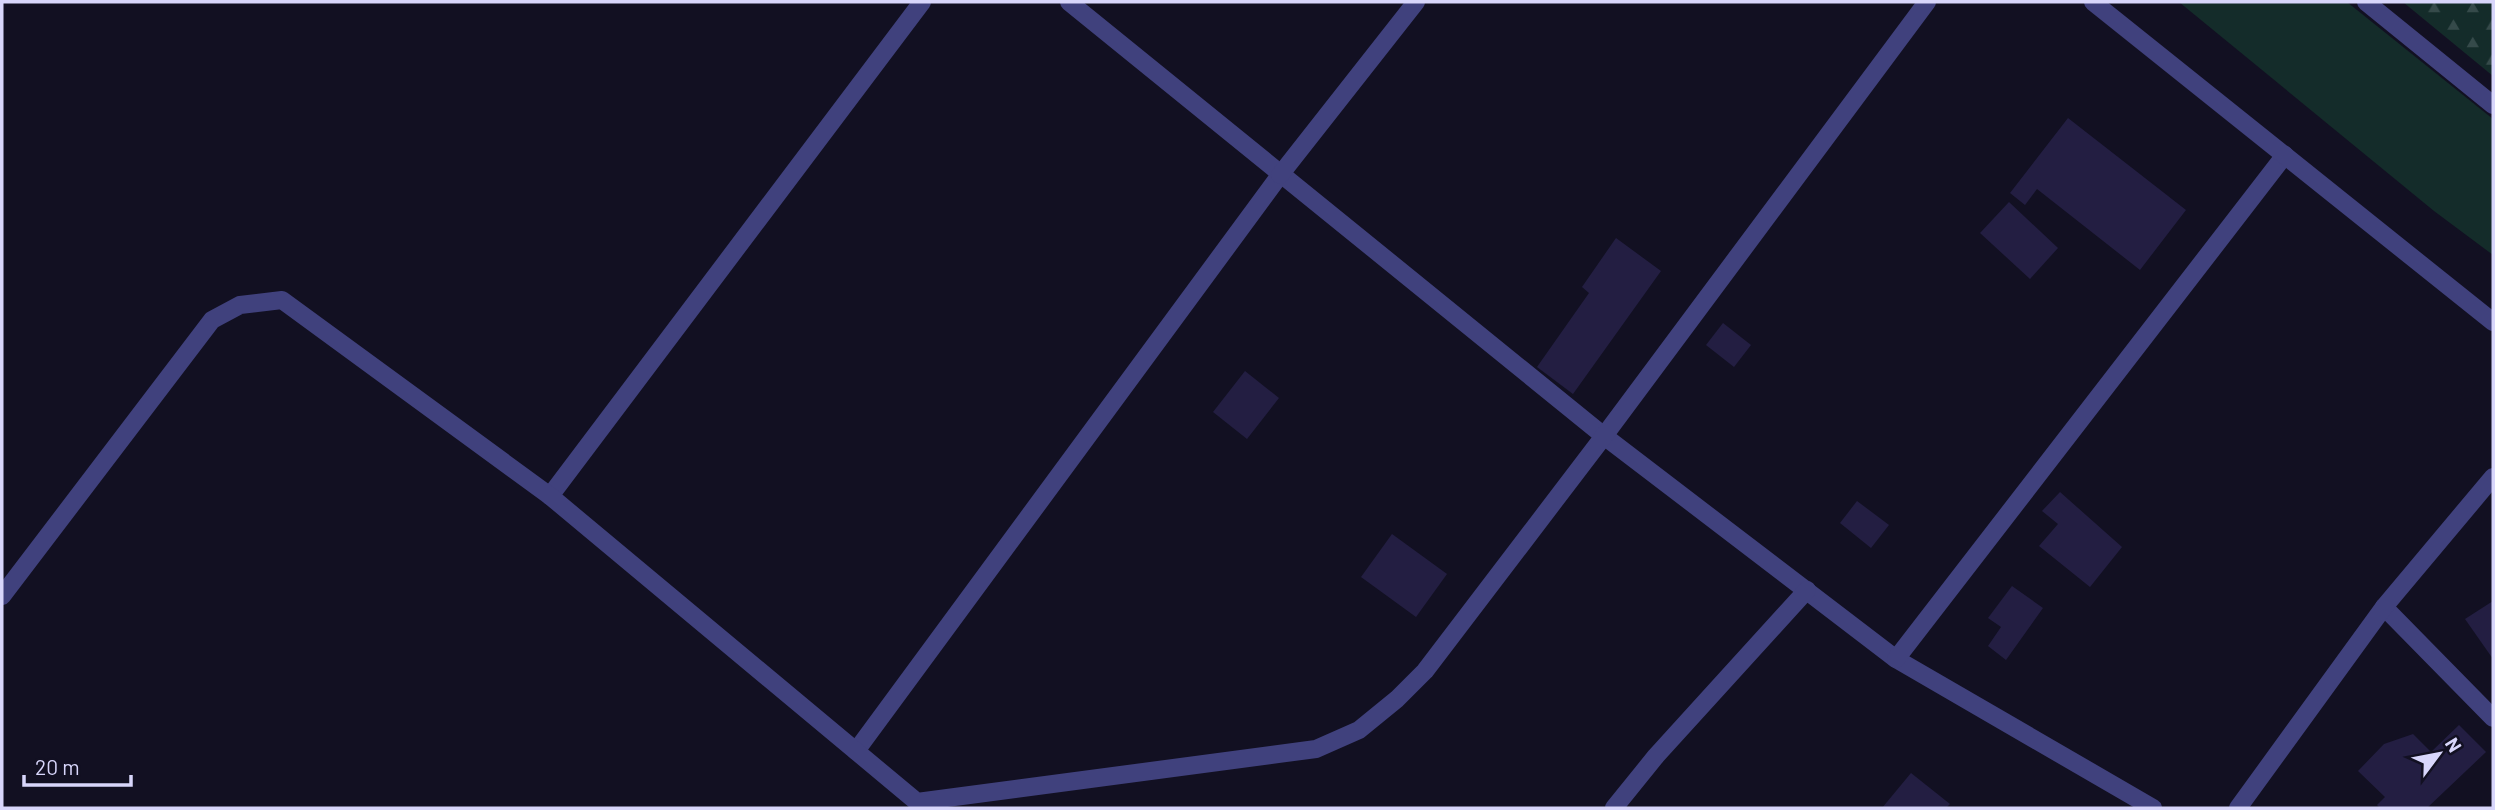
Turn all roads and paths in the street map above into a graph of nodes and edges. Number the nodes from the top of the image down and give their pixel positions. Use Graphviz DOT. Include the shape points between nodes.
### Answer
graph roads {
  1 [pos="922,2"];
  2 [pos="1069,2"];
  3 [pos="1416,2"];
  4 [pos="1927,2"];
  5 [pos="2092,2"];
  6 [pos="2366,2"];
  7 [pos="2493,105"];
  8 [pos="2286,155"];
  9 [pos="1280,175"];
  10 [pos="2493,322"];
  11 [pos="1604,436"];
  12 [pos="2493,478"];
  13 [pos="550,496"];
  14 [pos="1807,590"];
  15 [pos="2,596"];
  16 [pos="2384,607"];
  17 [pos="1896,659"];
  18 [pos="2493,718"];
  19 [pos="856,751"];
  20 [pos="1614,808"];
  21 [pos="2152,808"];
  22 [pos="2238,808"];
  1 -- 13 [label="street"];
  2 -- 9 [label="street"];
  3 -- 9 [label="street"];
  4 -- 11 [label="street"];
  5 -- 8 [label="street"];
  6 -- 7 [label="street"];
  8 -- 10 [label="street"];
  8 -- 17 [label="street"];
  9 -- 11 [label="street"];
  9 -- 19 [label="street"];
  11 -- 14 [label="street"];
  11 -- 19 [label="street" via="1425,671 1359,730 1315,750 917,802"];
  12 -- 16 [label="street"];
  13 -- 15 [label="street" via="282,300 240,305 212,320"];
  13 -- 19 [label="street"];
  14 -- 17 [label="street"];
  14 -- 20 [label="street"];
  16 -- 18 [label="street"];
  16 -- 22 [label="street"];
  17 -- 21 [label="street"];
}
